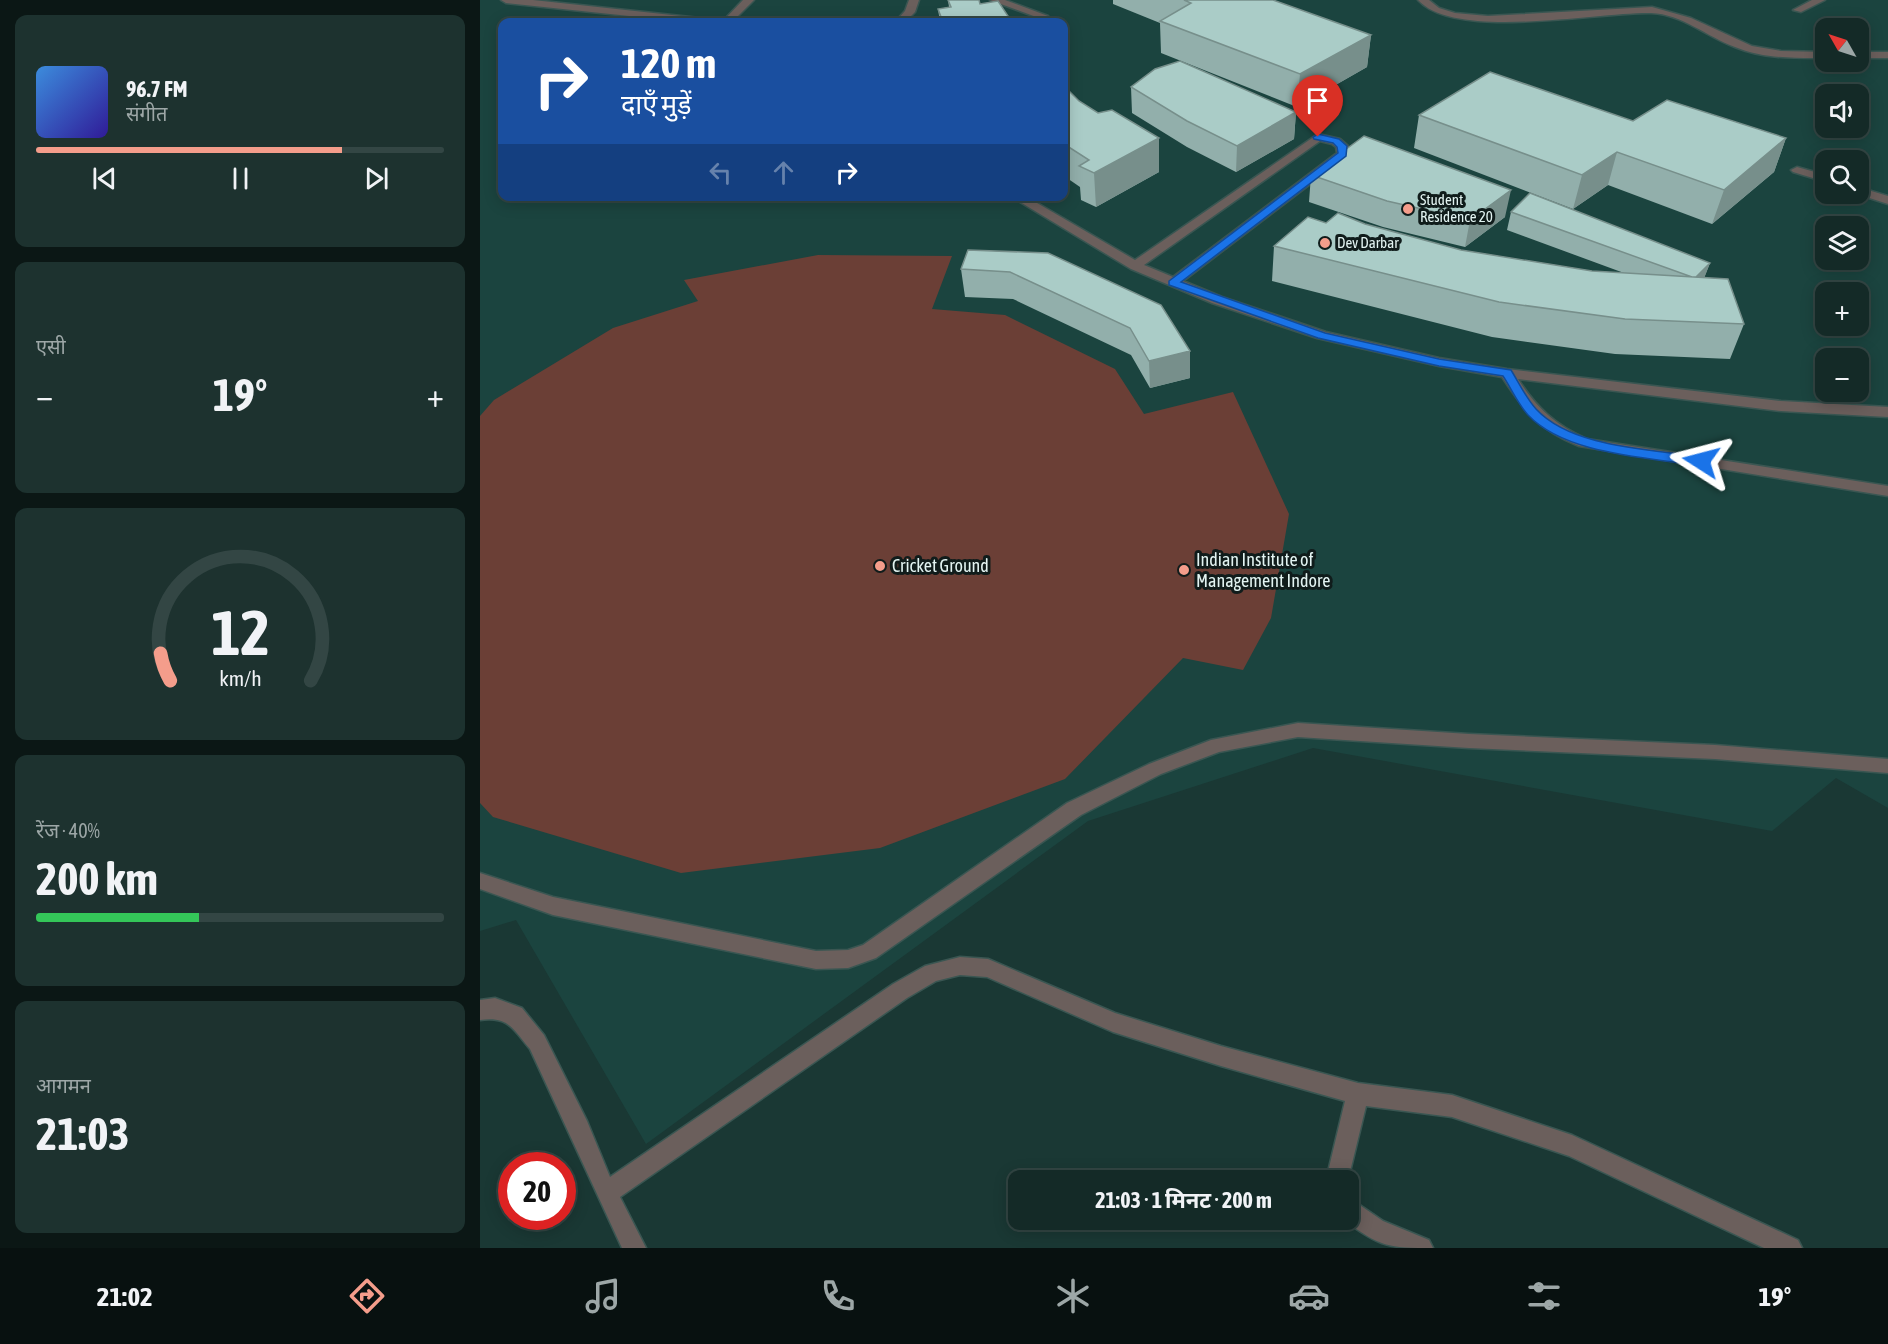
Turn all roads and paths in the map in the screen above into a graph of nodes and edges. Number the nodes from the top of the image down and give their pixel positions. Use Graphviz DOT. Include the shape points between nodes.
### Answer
graph roads {
  1 [pos="506,0"];
  2 [pos="749,0"];
  3 [pos="914,0"];
  4 [pos="995,0"];
  5 [pos="1424,0"];
  6 [pos="1820,0"];
  7 [pos="1798,10"];
  8 [pos="1043,16"];
  9 [pos="673,18"];
  10 [pos="732,18"];
  11 [pos="904,18"];
  12 [pos="1815,55"];
  13 [pos="1869,55"];
  14 [pos="1888,55"];
  15 [pos="1797,170"];
  16 [pos="1815,176"];
  17 [pos="1869,194"];
  18 [pos="1888,200"];
  19 [pos="1024,201"];
  20 [pos="1135,266"];
  21 [pos="1173,283"];
  22 [pos="1507,373"];
  23 [pos="1888,412"];
  24 [pos="1888,491"];
  25 [pos="1888,766"];
  26 [pos="480,881"];
  27 [pos="480,1010"];
  28 [pos="1358,1094"];
  29 [pos="1339,1170"];
  30 [pos="606,1193"];
  31 [pos="1359,1217"];
  32 [pos="634,1248"];
  33 [pos="1421,1248"];
  34 [pos="1790,1248"];
  1 -- 9 [label="street"];
  2 -- 10 [label="street"];
  3 -- 11 [label="street"];
  4 -- 8 [label="street"];
  5 -- 12 [label="street" via="1436,10 1471,18 1669,12 1753,50"];
  6 -- 7 [label="street"];
  13 -- 14 [label="street"];
  15 -- 16 [label="street"];
  17 -- 18 [label="street"];
  19 -- 20 [label="street"];
  20 -- 21 [label="street"];
  20 -- 21 [label="street" via="1318,137 1342,146 1343,154"];
  21 -- 22 [label="street" via="1322,335"];
  22 -- 23 [label="street" via="1781,406"];
  22 -- 24 [label="street" via="1532,412 1548,427 1584,443"];
  25 -- 26 [label="street" via="1715,752 1298,730 1217,745 1074,809 869,952 848,959 816,960 553,906"];
  27 -- 30 [label="street" via="495,1008 515,1015 537,1042"];
  28 -- 29 [label="street"];
  28 -- 30 [label="street" via="1113,1022 988,968 960,966 932,973 900,992"];
  28 -- 34 [label="street" via="1452,1106 1572,1146"];
  30 -- 32 [label="street"];
  31 -- 33 [label="street" via="1375,1229"];
}
